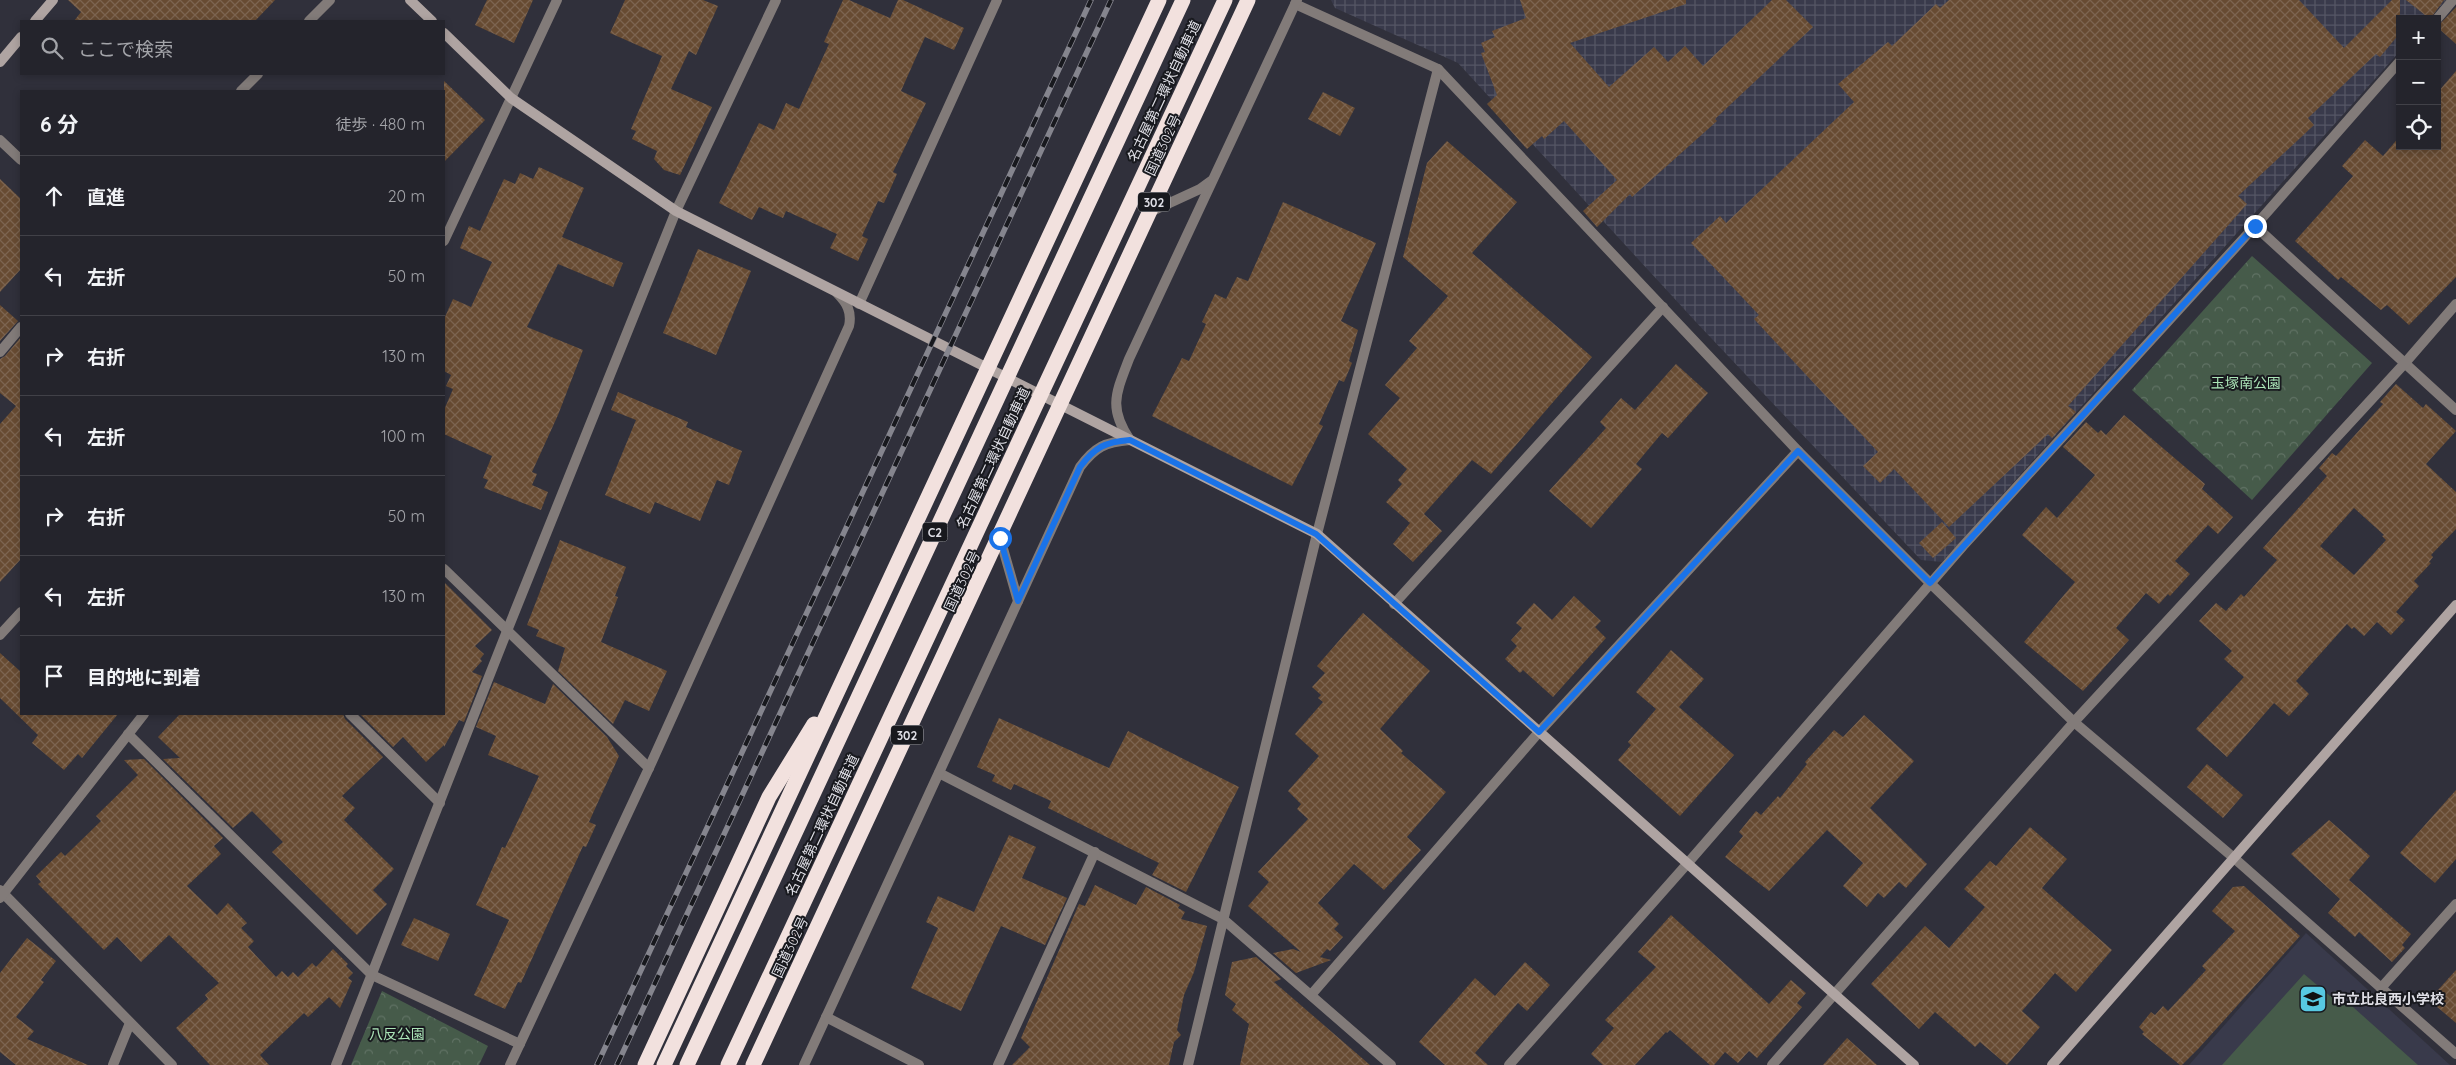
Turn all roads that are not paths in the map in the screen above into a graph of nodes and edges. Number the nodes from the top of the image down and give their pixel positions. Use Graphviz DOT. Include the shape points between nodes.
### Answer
graph roads {
  1 [pos="53,0"];
  2 [pos="330,0"];
  3 [pos="410,0"];
  4 [pos="557,0"];
  5 [pos="776,0"];
  6 [pos="997,0"];
  7 [pos="1158,0"];
  8 [pos="1183,0"];
  9 [pos="1224,0"];
  10 [pos="1248,0"];
  11 [pos="2453,0"];
  12 [pos="1296,2"];
  13 [pos="2440,15"];
  14 [pos="36,20"];
  15 [pos="310,20"];
  16 [pos="431,20"];
  17 [pos="445,34"];
  18 [pos="20,38"];
  19 [pos="0,62"];
  20 [pos="2396,66"];
  21 [pos="1438,70"];
  22 [pos="257,75"];
  23 [pos="242,90"];
  24 [pos="511,98"];
  25 [pos="0,140"];
  26 [pos="20,159"];
  27 [pos="1214,178"];
  28 [pos="676,212"];
  29 [pos="1150,212"];
  30 [pos="2255,226"];
  31 [pos="445,239"];
  32 [pos="837,293"];
  33 [pos="859,304"];
  34 [pos="2456,304"];
  35 [pos="1663,307"];
  36 [pos="20,328"];
  37 [pos="0,352"];
  38 [pos="2405,363"];
  39 [pos="988,370"];
  40 [pos="1061,405"];
  41 [pos="2456,410"];
  42 [pos="1130,440"];
  43 [pos="1798,451"];
  44 [pos="1316,534"];
  45 [pos="1000,538"];
  46 [pos="445,570"];
  47 [pos="1930,583"];
  48 [pos="1018,601"];
  49 [pos="1394,604"];
  50 [pos="2456,605"];
  51 [pos="20,613"];
  52 [pos="507,631"];
  53 [pos="0,635"];
  54 [pos="850,666"];
  55 [pos="143,715"];
  56 [pos="351,715"];
  57 [pos="2074,722"];
  58 [pos="1539,732"];
  59 [pos="128,734"];
  60 [pos="649,768"];
  61 [pos="939,773"];
  62 [pos="440,803"];
  63 [pos="1095,852"];
  64 [pos="2234,858"];
  65 [pos="1687,864"];
  66 [pos="1,894"];
  67 [pos="2456,904"];
  68 [pos="1223,919"];
  69 [pos="372,975"];
  70 [pos="2381,988"];
  71 [pos="1834,994"];
  72 [pos="1311,995"];
  73 [pos="826,1017"];
  74 [pos="130,1023"];
  75 [pos="520,1044"];
  76 [pos="2456,1054"];
  77 [pos="113,1065"];
  78 [pos="172,1065"];
  79 [pos="336,1065"];
  80 [pos="510,1065"];
  81 [pos="645,1065"];
  82 [pos="664,1065"];
  83 [pos="687,1065"];
  84 [pos="728,1065"];
  85 [pos="753,1065"];
  86 [pos="804,1065"];
  87 [pos="919,1065"];
  88 [pos="998,1065"];
  89 [pos="1188,1065"];
  90 [pos="1391,1065"];
  91 [pos="1509,1065"];
  92 [pos="1772,1065"];
  93 [pos="1914,1065"];
  94 [pos="2052,1065"];
  1 -- 14 [label="street"];
  2 -- 15 [label="street"];
  3 -- 16 [label="street"];
  4 -- 24 [label="street"];
  5 -- 28 [label="street"];
  6 -- 33 [label="street"];
  7 -- 39 [label="highway"];
  8 -- 83 [label="highway, 名古屋第二環状自動車道 / C2, bridge"];
  9 -- 84 [label="highway, 名古屋第二環状自動車道, bridge"];
  10 -- 29 [label="highway, 国道302号 / 302"];
  11 -- 13 [label="street"];
  12 -- 21 [label="street"];
  12 -- 27 [label="street"];
  17 -- 24 [label="street"];
  18 -- 19 [label="street"];
  20 -- 30 [label="street"];
  21 -- 35 [label="street"];
  21 -- 44 [label="street"];
  22 -- 23 [label="street"];
  24 -- 28 [label="street"];
  24 -- 31 [label="street"];
  25 -- 26 [label="street"];
  27 -- 29 [label="street" via="1200,189"];
  27 -- 42 [label="street" via="1116,393 1117,417"];
  28 -- 32 [label="street"];
  28 -- 52 [label="street"];
  29 -- 40 [label="highway, 国道302号 / 302"];
  30 -- 38 [label="street"];
  30 -- 47 [label="street"];
  32 -- 33 [label="street"];
  32 -- 60 [label="street" via="851,316 849,326"];
  33 -- 39 [label="street"];
  34 -- 38 [label="street"];
  35 -- 43 [label="street"];
  35 -- 49 [label="street"];
  36 -- 37 [label="street"];
  38 -- 41 [label="street"];
  38 -- 57 [label="street"];
  39 -- 40 [label="street"];
  39 -- 54 [label="highway"];
  40 -- 42 [label="street"];
  40 -- 45 [label="highway, 国道302号 / 302"];
  42 -- 44 [label="street"];
  42 -- 48 [label="street" via="1111,441 1090,455 1080,467"];
  43 -- 47 [label="street"];
  43 -- 58 [label="street"];
  44 -- 49 [label="street"];
  44 -- 68 [label="street"];
  45 -- 48 [label="street"];
  45 -- 85 [label="highway, 国道302号 / 302"];
  46 -- 52 [label="street"];
  47 -- 57 [label="street"];
  47 -- 65 [label="street"];
  48 -- 61 [label="street"];
  49 -- 58 [label="street"];
  50 -- 64 [label="street"];
  51 -- 53 [label="street"];
  52 -- 60 [label="street"];
  52 -- 62 [label="street"];
  54 -- 81 [label="highway" via="769,797"];
  54 -- 82 [label="highway"];
  55 -- 59 [label="street"];
  56 -- 62 [label="street"];
  57 -- 64 [label="street"];
  57 -- 71 [label="street"];
  58 -- 65 [label="street"];
  58 -- 72 [label="street"];
  59 -- 66 [label="street"];
  59 -- 69 [label="street"];
  60 -- 75 [label="street"];
  61 -- 63 [label="street"];
  61 -- 73 [label="street"];
  62 -- 69 [label="street"];
  63 -- 68 [label="street"];
  63 -- 88 [label="street"];
  64 -- 70 [label="street"];
  64 -- 94 [label="street"];
  65 -- 71 [label="street"];
  65 -- 91 [label="street"];
  66 -- 74 [label="street"];
  67 -- 70 [label="street"];
  68 -- 72 [label="street"];
  68 -- 89 [label="street"];
  69 -- 75 [label="street"];
  69 -- 79 [label="street"];
  70 -- 76 [label="street"];
  71 -- 92 [label="street"];
  71 -- 93 [label="street"];
  72 -- 90 [label="street"];
  73 -- 86 [label="street"];
  73 -- 87 [label="street"];
  74 -- 77 [label="street"];
  74 -- 78 [label="street"];
  75 -- 80 [label="street"];
}
